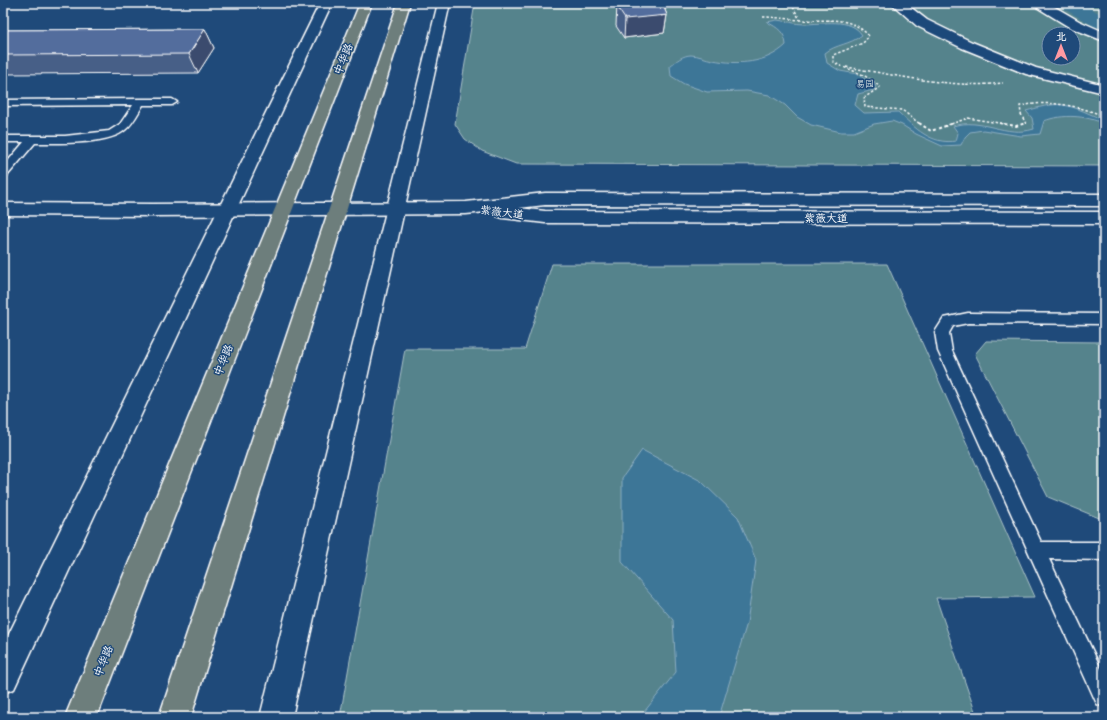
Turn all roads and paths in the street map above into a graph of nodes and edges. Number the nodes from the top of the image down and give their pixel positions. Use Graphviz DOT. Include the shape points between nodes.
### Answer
graph roads {
  1 [pos="326,3"];
  2 [pos="366,3"];
  3 [pos="404,3"];
  4 [pos="444,3"];
  5 [pos="791,3"];
  6 [pos="896,3"];
  7 [pos="1039,3"];
  8 [pos="763,17"];
  9 [pos="800,20"];
  10 [pos="1104,37"];
  11 [pos="837,65"];
  12 [pos="1048,75"];
  13 [pos="1104,89"];
  14 [pos="140,102"];
  15 [pos="172,102"];
  16 [pos="3,103"];
  17 [pos="1104,116"];
  18 [pos="33,138"];
  19 [pos="3,139"];
  20 [pos="3,174"];
  21 [pos="1104,200"];
  22 [pos="396,208"];
  23 [pos="466,208"];
  24 [pos="283,209"];
  25 [pos="338,209"];
  26 [pos="3,210"];
  27 [pos="227,210"];
  28 [pos="1104,218"];
  29 [pos="1104,319"];
  30 [pos="1037,550"];
  31 [pos="1104,551"];
  32 [pos="3,678"];
  33 [pos="1104,697"];
  34 [pos="81,717"];
  35 [pos="175,717"];
  36 [pos="276,717"];
  1 -- 27 [label="street"];
  2 -- 24 [label="highway, 中华路"];
  3 -- 25 [label="highway"];
  4 -- 22 [label="street"];
  5 -- 9 [label="path"];
  6 -- 12 [label="street" via="922,23 967,45 1030,71"];
  7 -- 10 [label="street" via="1074,24"];
  8 -- 9 [label="path"];
  9 -- 11 [label="path" via="847,21 864,27 869,36 863,43 833,55 833,61"];
  11 -- 12 [label="path" via="954,83 995,85"];
  11 -- 17 [label="path" via="857,72 880,87 864,98 865,106 902,110 931,131 968,118 1016,126 1026,124 1020,106 1033,102 1062,102"];
  12 -- 13 [label="street"];
  14 -- 15 [label="lane"];
  14 -- 16 [label="lane"];
  14 -- 18 [label="lane" via="120,130 114,134 98,138"];
  18 -- 19 [label="lane"];
  18 -- 20 [label="lane"];
  21 -- 23 [label="street, 紫薇大道" via="545,199"];
  22 -- 23 [label="street"];
  22 -- 25 [label="street"];
  22 -- 36 [label="street"];
  23 -- 28 [label="street, 紫薇大道" via="545,217"];
  24 -- 25 [label="street"];
  24 -- 27 [label="street"];
  24 -- 34 [label="highway, 中华路"];
  25 -- 35 [label="highway"];
  26 -- 27 [label="street"];
  27 -- 32 [label="street"];
  29 -- 30 [label="lane" via="968,318 949,322 942,332 946,352"];
  30 -- 31 [label="lane"];
  30 -- 33 [label="lane"];
}
